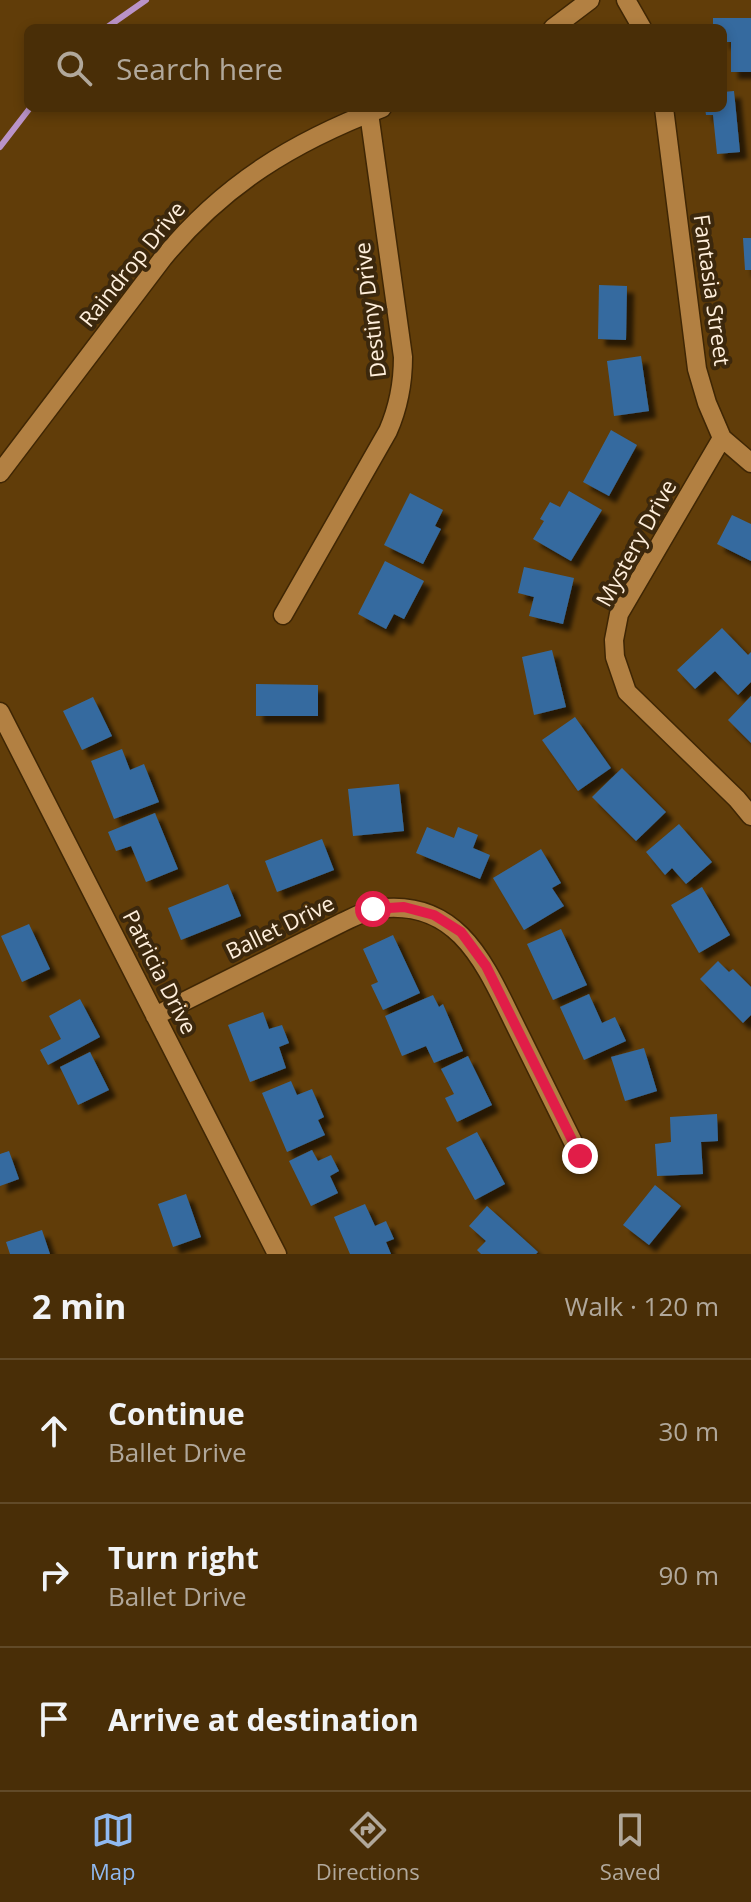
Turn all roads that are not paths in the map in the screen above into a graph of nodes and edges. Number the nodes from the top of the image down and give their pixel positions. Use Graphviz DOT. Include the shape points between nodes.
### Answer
graph roads {
  1 [pos="590,0"];
  2 [pos="626,0"];
  3 [pos="558,24"];
  4 [pos="640,24"];
  5 [pos="374,112"];
  6 [pos="376,112"];
  7 [pos="665,112"];
  8 [pos="722,438"];
  9 [pos="751,463"];
  10 [pos="0,473"];
  11 [pos="283,615"];
  12 [pos="0,712"];
  13 [pos="751,816"];
  14 [pos="155,1016"];
  15 [pos="580,1156"];
  16 [pos="277,1254"];
  1 -- 3 [label="street"];
  2 -- 4 [label="street"];
  5 -- 10 [label="street, Raindrop Drive" via="248,175 188,227"];
  6 -- 11 [label="street, Destiny Drive" via="403,357 399,407"];
  7 -- 8 [label="street, Fantasia Street" via="697,369"];
  8 -- 9 [label="street, Fantasia Street"];
  8 -- 13 [label="street, Mystery Drive" via="619,614 615,657 627,692"];
  12 -- 14 [label="street, Patricia Drive"];
  14 -- 15 [label="street, Ballet Drive" via="373,909 404,907 434,915 461,932 486,966"];
  14 -- 16 [label="street, Patricia Drive"];
}
